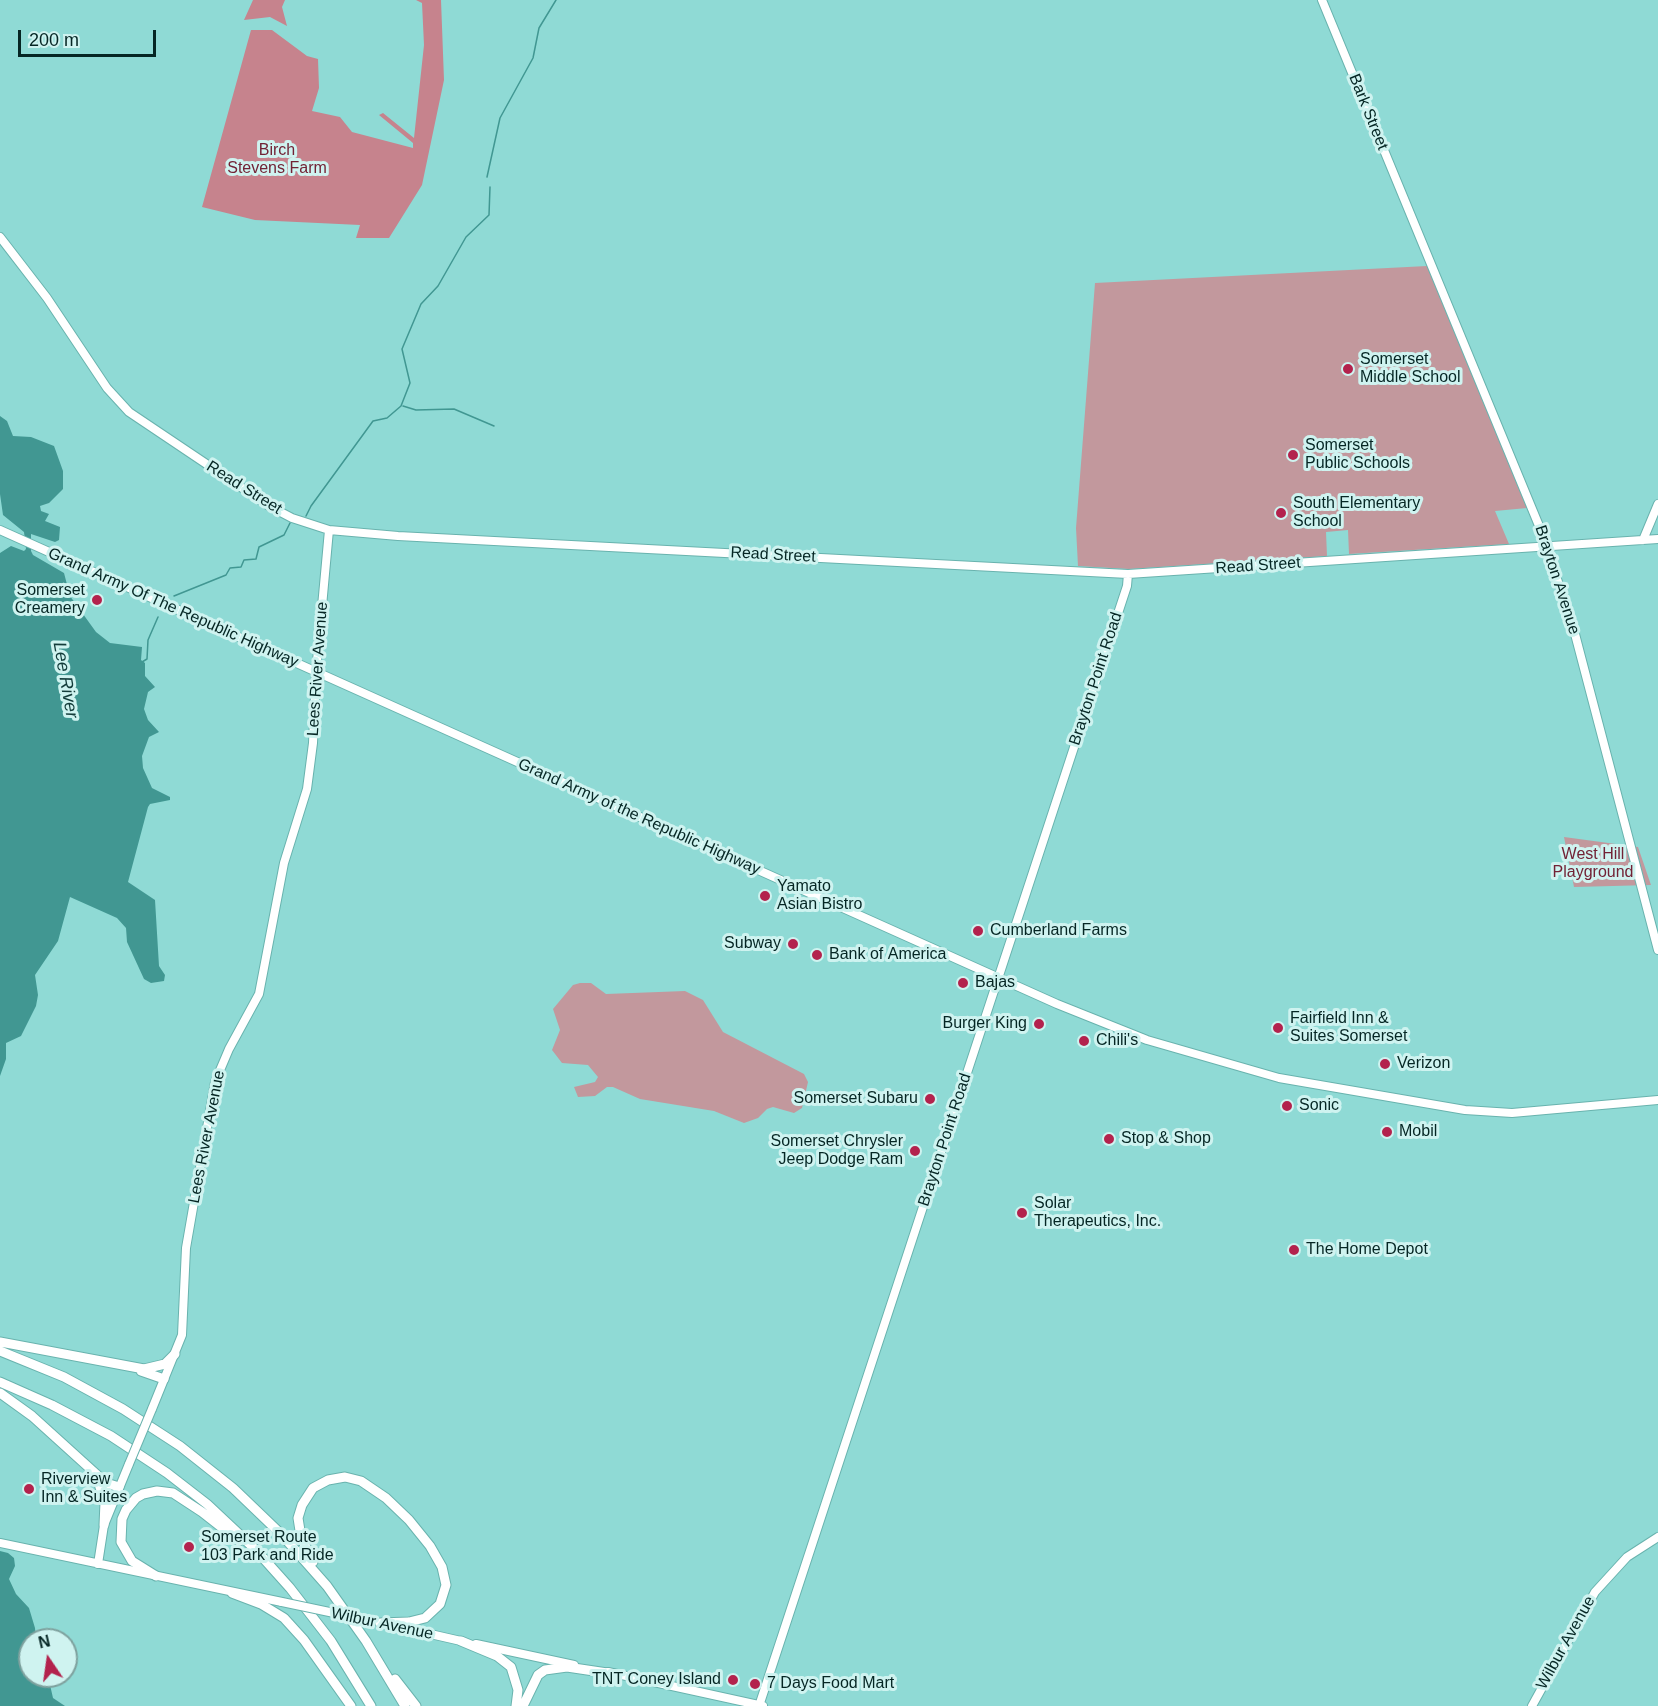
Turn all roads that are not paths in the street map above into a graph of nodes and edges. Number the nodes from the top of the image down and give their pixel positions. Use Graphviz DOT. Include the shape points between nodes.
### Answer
graph roads {
  1 [pos="1322,0"];
  2 [pos="1414,223"];
  3 [pos="3,240"];
  4 [pos="1658,504"];
  5 [pos="0,530"];
  6 [pos="329,530"];
  7 [pos="1658,538"];
  8 [pos="1643,540"];
  9 [pos="1547,547"];
  10 [pos="1128,574"];
  11 [pos="316,672"];
  12 [pos="1658,950"];
  13 [pos="998,977"];
  14 [pos="1655,1100"];
  15 [pos="0,1342"];
  16 [pos="0,1351"];
  17 [pos="175,1354"];
  18 [pos="121,1365"];
  19 [pos="164,1379"];
  20 [pos="0,1382"];
  21 [pos="0,1393"];
  22 [pos="90,1469"];
  23 [pos="119,1487"];
  24 [pos="104,1525"];
  25 [pos="1658,1537"];
  26 [pos="0,1544"];
  27 [pos="98,1564"];
  28 [pos="279,1575"];
  29 [pos="156,1576"];
  30 [pos="232,1593"];
  31 [pos="337,1599"];
  32 [pos="376,1622"];
  33 [pos="366,1641"];
  34 [pos="461,1641"];
  35 [pos="614,1674"];
  36 [pos="351,1706"];
  37 [pos="371,1706"];
  38 [pos="405,1706"];
  39 [pos="416,1706"];
  40 [pos="516,1706"];
  41 [pos="523,1706"];
  42 [pos="760,1706"];
  43 [pos="1532,1706"];
  1 -- 2 [label="main road, Bark Street"];
  2 -- 9 [label="main road, Brayton Avenue"];
  3 -- 6 [label="main road, Read Street" via="107,388 129,412 269,506"];
  4 -- 8 [label="main road"];
  5 -- 11 [label="main road, Grand Army Of The Republic Highway"];
  6 -- 10 [label="main road, Read Street"];
  6 -- 11 [label="main road, Lees River Avenue"];
  7 -- 8 [label="main road, Read Street"];
  8 -- 9 [label="main road, Read Street"];
  9 -- 10 [label="main road, Read Street"];
  9 -- 12 [label="main road, Brayton Avenue" via="1575,634"];
  10 -- 13 [label="main road, Brayton Point Road"];
  11 -- 13 [label="main road, Grand Army of the Republic Highway"];
  11 -- 17 [label="main road, Lees River Avenue" via="310,773 284,863 262,984 216,1082 190,1223 183,1326"];
  13 -- 14 [label="main road, Grand Army of the Republic Highway" via="1149,1041 1301,1083 1495,1113"];
  13 -- 42 [label="main road, Brayton Point Road"];
  15 -- 18 [label="highway"];
  16 -- 31 [label="highway" via="101,1396 187,1451 270,1522"];
  17 -- 18 [label="highway" via="157,1367"];
  17 -- 19 [label="main road, Lees River Avenue"];
  18 -- 19 [label="highway"];
  19 -- 23 [label="main road, Lees River Avenue, bridge"];
  20 -- 28 [label="highway" via="82,1420 147,1459 207,1504"];
  21 -- 22 [label="highway" via="32,1416"];
  22 -- 23 [label="highway" via="106,1483"];
  22 -- 24 [label="highway" via="104,1494"];
  23 -- 24 [label="main road, Lees River Avenue"];
  24 -- 27 [label="main road, Lees River Avenue"];
  25 -- 43 [label="main road, Wilbur Avenue" via="1627,1557 1592,1596"];
  26 -- 27 [label="main road, Wilbur Avenue"];
  27 -- 29 [label="main road, Wilbur Avenue"];
  28 -- 29 [label="highway" via="183,1498 157,1491 143,1494 130,1504 122,1519 120,1535 132,1561"];
  28 -- 37 [label="highway" via="331,1641"];
  29 -- 30 [label="main road, Wilbur Avenue"];
  30 -- 32 [label="main road, Wilbur Avenue, bridge"];
  30 -- 36 [label="highway" via="284,1618"];
  31 -- 32 [label="highway" via="305,1550 298,1518 313,1488 345,1477 369,1486 409,1520 438,1558 445,1575 443,1598 430,1614 409,1622"];
  31 -- 33 [label="highway"];
  32 -- 34 [label="main road, Wilbur Avenue"];
  33 -- 38 [label="highway"];
  33 -- 39 [label="highway"];
  34 -- 35 [label="main road, Wilbur Avenue"];
  34 -- 40 [label="highway" via="497,1656 511,1667 517,1682"];
  35 -- 41 [label="highway" via="567,1667 545,1670 538,1675"];
  35 -- 42 [label="main road, Wilbur Avenue"];
}
